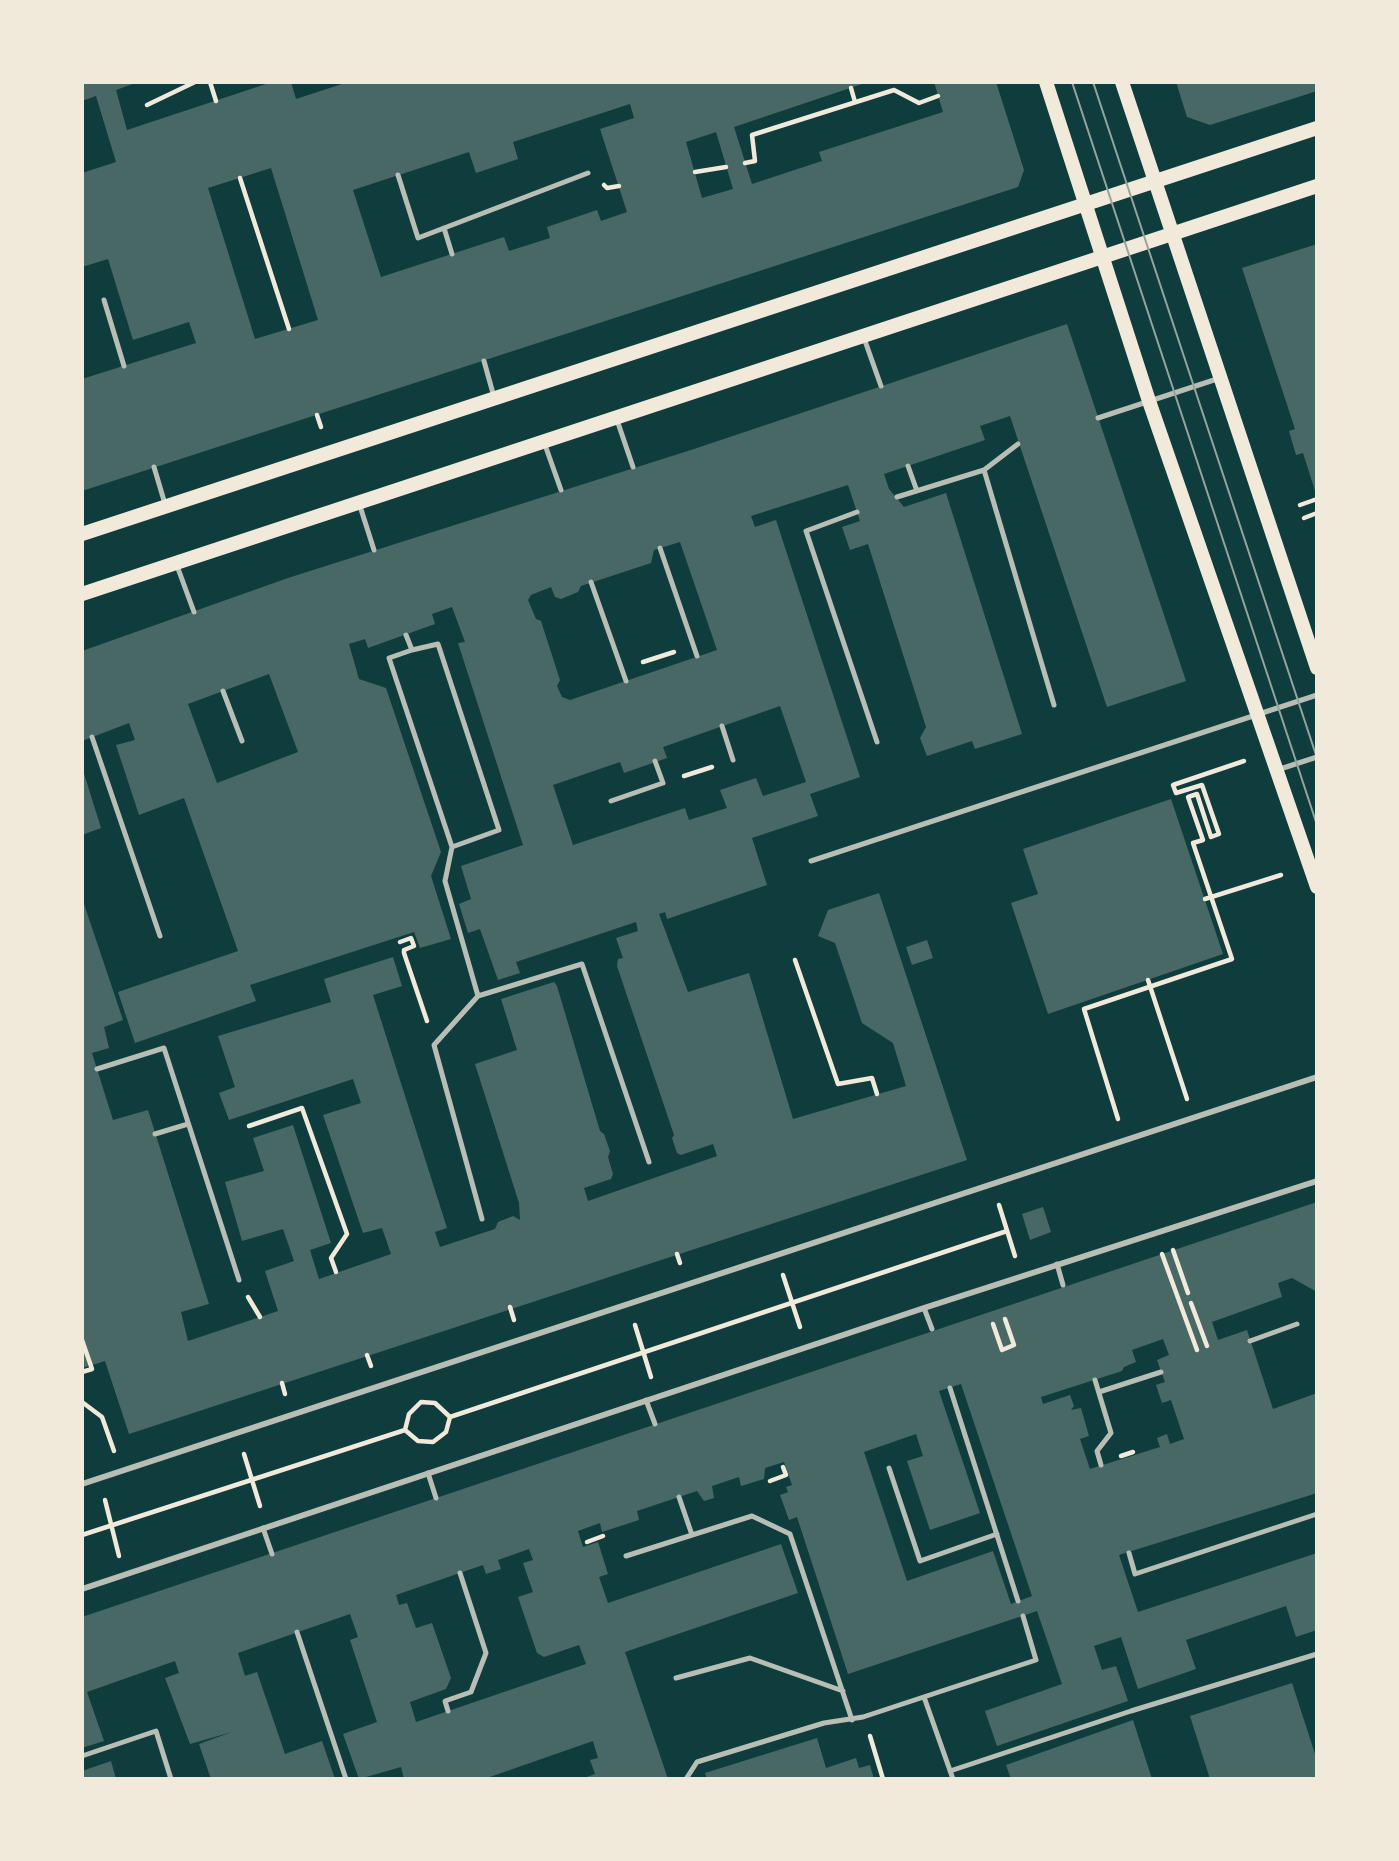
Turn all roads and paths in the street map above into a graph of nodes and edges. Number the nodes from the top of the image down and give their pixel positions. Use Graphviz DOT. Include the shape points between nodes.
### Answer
graph roads {
  1 [pos="195,82"];
  2 [pos="210,82"];
  3 [pos="1045,82"];
  4 [pos="1122,82"];
  5 [pos="850,88"];
  6 [pos="938,96"];
  7 [pos="216,101"];
  8 [pos="855,102"];
  9 [pos="147,105"];
  10 [pos="1317,128"];
  11 [pos="746,163"];
  12 [pos="726,167"];
  13 [pos="695,172"];
  14 [pos="588,173"];
  15 [pos="398,176"];
  16 [pos="240,178"];
  17 [pos="1155,181"];
  18 [pos="1317,186"];
  19 [pos="1085,204"];
  20 [pos="444,228"];
  21 [pos="1172,233"];
  22 [pos="452,254"];
  23 [pos="1102,257"];
  24 [pos="104,300"];
  25 [pos="289,329"];
  26 [pos="863,335"];
  27 [pos="484,361"];
  28 [pos="124,366"];
  29 [pos="1220,378"];
  30 [pos="881,386"];
  31 [pos="494,397"];
  32 [pos="1149,401"];
  33 [pos="317,415"];
  34 [pos="616,417"];
  35 [pos="1098,418"];
  36 [pos="320,427"];
  37 [pos="544,442"];
  38 [pos="1018,444"];
  39 [pos="908,466"];
  40 [pos="154,467"];
  41 [pos="633,467"];
  42 [pos="984,470"];
  43 [pos="561,490"];
  44 [pos="917,491"];
  45 [pos="897,497"];
  46 [pos="1317,499"];
  47 [pos="359,503"];
  48 [pos="1300,505"];
  49 [pos="166,506"];
  50 [pos="857,512"];
  51 [pos="1317,513"];
  52 [pos="1304,518"];
  53 [pos="82,534"];
  54 [pos="660,548"];
  55 [pos="374,550"];
  56 [pos="176,563"];
  57 [pos="591,582"];
  58 [pos="82,594"];
  59 [pos="194,612"];
  60 [pos="406,635"];
  61 [pos="693,645"];
  62 [pos="412,650"];
  63 [pos="697,656"];
  64 [pos="1317,668"];
  65 [pos="622,670"];
  66 [pos="626,681"];
  67 [pos="223,691"];
  68 [pos="1317,695"];
  69 [pos="1054,705"];
  70 [pos="1257,715"];
  71 [pos="722,726"];
  72 [pos="92,737"];
  73 [pos="242,741"];
  74 [pos="877,742"];
  75 [pos="1317,757"];
  76 [pos="733,760"];
  77 [pos="655,761"];
  78 [pos="1244,761"];
  79 [pos="1277,770"];
  80 [pos="663,783"];
  81 [pos="611,801"];
  82 [pos="452,847"];
  83 [pos="811,861"];
  84 [pos="1281,875"];
  85 [pos="1317,887"];
  86 [pos="1211,897"];
  87 [pos="1205,899"];
  88 [pos="159,936"];
  89 [pos="400,942"];
  90 [pos="795,960"];
  91 [pos="1148,980"];
  92 [pos="1150,987"];
  93 [pos="478,996"];
  94 [pos="434,1045"];
  95 [pos="97,1069"];
  96 [pos="1317,1077"];
  97 [pos="877,1094"];
  98 [pos="1193,1117"];
  99 [pos="188,1124"];
  100 [pos="249,1126"];
  101 [pos="155,1135"];
  102 [pos="1125,1139"];
  103 [pos="649,1162"];
  104 [pos="1317,1181"];
  105 [pos="992,1184"];
  106 [pos="482,1219"];
  107 [pos="1007,1231"];
  108 [pos="1173,1250"];
  109 [pos="1162,1253"];
  110 [pos="776,1255"];
  111 [pos="1057,1264"];
  112 [pos="336,1272"];
  113 [pos="1021,1276"];
  114 [pos="239,1280"];
  115 [pos="1063,1285"];
  116 [pos="1188,1293"];
  117 [pos="792,1302"];
  118 [pos="1191,1303"];
  119 [pos="628,1304"];
  120 [pos="924,1308"];
  121 [pos="1005,1319"];
  122 [pos="993,1324"];
  123 [pos="1297,1324"];
  124 [pos="932,1329"];
  125 [pos="82,1340"];
  126 [pos="1250,1341"];
  127 [pos="1207,1346"];
  128 [pos="807,1347"];
  129 [pos="1197,1350"];
  130 [pos="643,1351"];
  131 [pos="1161,1372"];
  132 [pos="82,1373"];
  133 [pos="1095,1380"];
  134 [pos="950,1388"];
  135 [pos="1098,1392"];
  136 [pos="657,1397"];
  137 [pos="646,1400"];
  138 [pos="82,1402"];
  139 [pos="450,1417"];
  140 [pos="655,1424"];
  141 [pos="405,1430"];
  142 [pos="237,1433"];
  143 [pos="1101,1465"];
  144 [pos="783,1467"];
  145 [pos="889,1468"];
  146 [pos="121,1471"];
  147 [pos="428,1473"];
  148 [pos="100,1478"];
  149 [pos="252,1480"];
  150 [pos="770,1481"];
  151 [pos="82,1484"];
  152 [pos="679,1497"];
  153 [pos="436,1499"];
  154 [pos="1317,1514"];
  155 [pos="112,1526"];
  156 [pos="265,1528"];
  157 [pos="997,1534"];
  158 [pos="82,1535"];
  159 [pos="692,1535"];
  160 [pos="603,1536"];
  161 [pos="587,1542"];
  162 [pos="1129,1553"];
  163 [pos="272,1554"];
  164 [pos="626,1556"];
  165 [pos="460,1573"];
  166 [pos="124,1575"];
  167 [pos="82,1589"];
  168 [pos="1018,1601"];
  169 [pos="1023,1616"];
  170 [pos="297,1632"];
  171 [pos="1317,1654"];
  172 [pos="676,1678"];
  173 [pos="843,1691"];
  174 [pos="924,1696"];
  175 [pos="448,1711"];
  176 [pos="863,1717"];
  177 [pos="852,1720"];
  178 [pos="1065,1734"];
  179 [pos="1069,1743"];
  180 [pos="82,1756"];
  181 [pos="950,1771"];
  182 [pos="172,1779"];
  183 [pos="346,1779"];
  184 [pos="686,1779"];
  185 [pos="883,1779"];
  186 [pos="953,1779"];
  1 -- 9 [label="path"];
  2 -- 7 [label="path"];
  3 -- 19 [label="main road"];
  4 -- 17 [label="main road"];
  5 -- 8 [label="path"];
  6 -- 8 [label="path" via="919,103 894,90"];
  8 -- 11 [label="path" via="752,135 755,161"];
  10 -- 17 [label="main road"];
  12 -- 13 [label="path"];
  14 -- 20 [label="lane"];
  15 -- 20 [label="lane" via="418,238"];
  16 -- 25 [label="path"];
  17 -- 19 [label="main road"];
  17 -- 21 [label="main road"];
  18 -- 21 [label="main road"];
  19 -- 23 [label="main road"];
  19 -- 31 [label="main road"];
  20 -- 22 [label="lane"];
  21 -- 23 [label="main road"];
  21 -- 29 [label="main road"];
  23 -- 26 [label="main road"];
  23 -- 32 [label="main road"];
  24 -- 28 [label="lane"];
  26 -- 30 [label="lane"];
  26 -- 34 [label="main road"];
  27 -- 31 [label="lane"];
  29 -- 32 [label="lane"];
  29 -- 64 [label="main road"];
  31 -- 49 [label="main road"];
  32 -- 35 [label="lane"];
  32 -- 70 [label="main road"];
  33 -- 36 [label="path"];
  34 -- 37 [label="main road"];
  34 -- 41 [label="lane"];
  37 -- 43 [label="lane"];
  37 -- 47 [label="main road"];
  38 -- 42 [label="lane"];
  39 -- 44 [label="lane"];
  40 -- 49 [label="lane"];
  42 -- 44 [label="lane"];
  42 -- 69 [label="lane"];
  44 -- 45 [label="lane"];
  46 -- 48 [label="path"];
  47 -- 55 [label="lane"];
  47 -- 56 [label="main road"];
  49 -- 53 [label="main road"];
  50 -- 74 [label="lane" via="806,531"];
  51 -- 52 [label="path"];
  54 -- 61 [label="lane"];
  56 -- 58 [label="main road"];
  56 -- 59 [label="lane"];
  57 -- 65 [label="lane"];
  60 -- 62 [label="lane"];
  61 -- 63 [label="lane"];
  61 -- 65 [label="path"];
  62 -- 82 [label="lane" via="389,658"];
  62 -- 82 [label="lane" via="438,644 499,830"];
  65 -- 66 [label="lane"];
  67 -- 73 [label="lane"];
  68 -- 70 [label="lane"];
  70 -- 79 [label="main road"];
  70 -- 83 [label="lane"];
  71 -- 76 [label="lane"];
  72 -- 88 [label="lane"];
  75 -- 79 [label="lane"];
  76 -- 80 [label="path"];
  77 -- 80 [label="lane"];
  78 -- 86 [label="path" via="1174,785 1176,793 1202,785 1219,834 1212,837 1197,794 1188,797 1203,840 1193,843"];
  79 -- 85 [label="main road"];
  80 -- 81 [label="lane"];
  82 -- 93 [label="lane" via="445,881"];
  84 -- 86 [label="path"];
  86 -- 87 [label="path"];
  86 -- 92 [label="path" via="1232,959"];
  89 -- 94 [label="path" via="411,938 414,946 404,953"];
  90 -- 97 [label="path" via="838,1084 872,1078"];
  91 -- 92 [label="path"];
  92 -- 98 [label="path"];
  92 -- 102 [label="path" via="1084,1009"];
  93 -- 94 [label="lane"];
  93 -- 103 [label="lane" via="582,964"];
  94 -- 106 [label="lane"];
  95 -- 99 [label="lane" via="164,1048"];
  96 -- 98 [label="street"];
  98 -- 102 [label="street"];
  99 -- 101 [label="lane"];
  99 -- 114 [label="lane"];
  100 -- 112 [label="path" via="302,1108 347,1234 331,1258"];
  102 -- 105 [label="street"];
  104 -- 111 [label="street"];
  105 -- 107 [label="path"];
  105 -- 110 [label="street"];
  107 -- 113 [label="path"];
  107 -- 117 [label="path"];
  108 -- 116 [label="path"];
  109 -- 129 [label="path"];
  110 -- 117 [label="path"];
  110 -- 119 [label="street"];
  111 -- 113 [label="street"];
  111 -- 115 [label="lane"];
  113 -- 120 [label="street"];
  117 -- 128 [label="path"];
  117 -- 130 [label="path"];
  118 -- 127 [label="path"];
  119 -- 130 [label="path"];
  119 -- 142 [label="street"];
  120 -- 124 [label="lane"];
  120 -- 128 [label="street"];
  121 -- 122 [label="path" via="1014,1345 1002,1350"];
  123 -- 126 [label="lane"];
  125 -- 132 [label="path" via="92,1369"];
  128 -- 136 [label="street"];
  130 -- 136 [label="path"];
  130 -- 139 [label="path"];
  131 -- 135 [label="lane"];
  133 -- 135 [label="lane"];
  134 -- 157 [label="lane"];
  135 -- 143 [label="lane" via="1111,1433 1097,1451"];
  136 -- 137 [label="street"];
  137 -- 140 [label="lane"];
  137 -- 147 [label="street"];
  138 -- 146 [label="path" via="102,1418"];
  139 -- 141 [label="path" via="446,1432 433,1442 418,1441"];
  139 -- 141 [label="path" via="435,1403 421,1402 409,1414"];
  141 -- 149 [label="path"];
  142 -- 146 [label="street"];
  142 -- 149 [label="path"];
  144 -- 150 [label="path" via="786,1475"];
  145 -- 157 [label="lane" via="920,1561"];
  146 -- 148 [label="street"];
  147 -- 153 [label="lane"];
  147 -- 156 [label="street"];
  148 -- 151 [label="street"];
  148 -- 155 [label="path"];
  149 -- 155 [label="path"];
  149 -- 156 [label="path"];
  152 -- 159 [label="lane"];
  154 -- 162 [label="lane" via="1135,1574"];
  155 -- 158 [label="path"];
  155 -- 166 [label="path"];
  156 -- 163 [label="lane"];
  156 -- 166 [label="street"];
  157 -- 168 [label="lane"];
  159 -- 164 [label="lane"];
  159 -- 173 [label="lane" via="752,1516 790,1534"];
  160 -- 161 [label="path"];
  165 -- 175 [label="lane" via="486,1653 471,1692 445,1701"];
  166 -- 167 [label="street"];
  169 -- 174 [label="lane" via="1037,1660"];
  170 -- 183 [label="lane"];
  171 -- 178 [label="lane"];
  172 -- 173 [label="lane" via="750,1658"];
  173 -- 177 [label="lane"];
  174 -- 176 [label="lane"];
  174 -- 181 [label="lane"];
  176 -- 177 [label="lane"];
  176 -- 185 [label="path"];
  177 -- 184 [label="lane" via="824,1723 697,1762"];
  178 -- 179 [label="lane"];
  178 -- 181 [label="lane"];
  180 -- 182 [label="lane" via="156,1731"];
  181 -- 186 [label="lane"];
}
